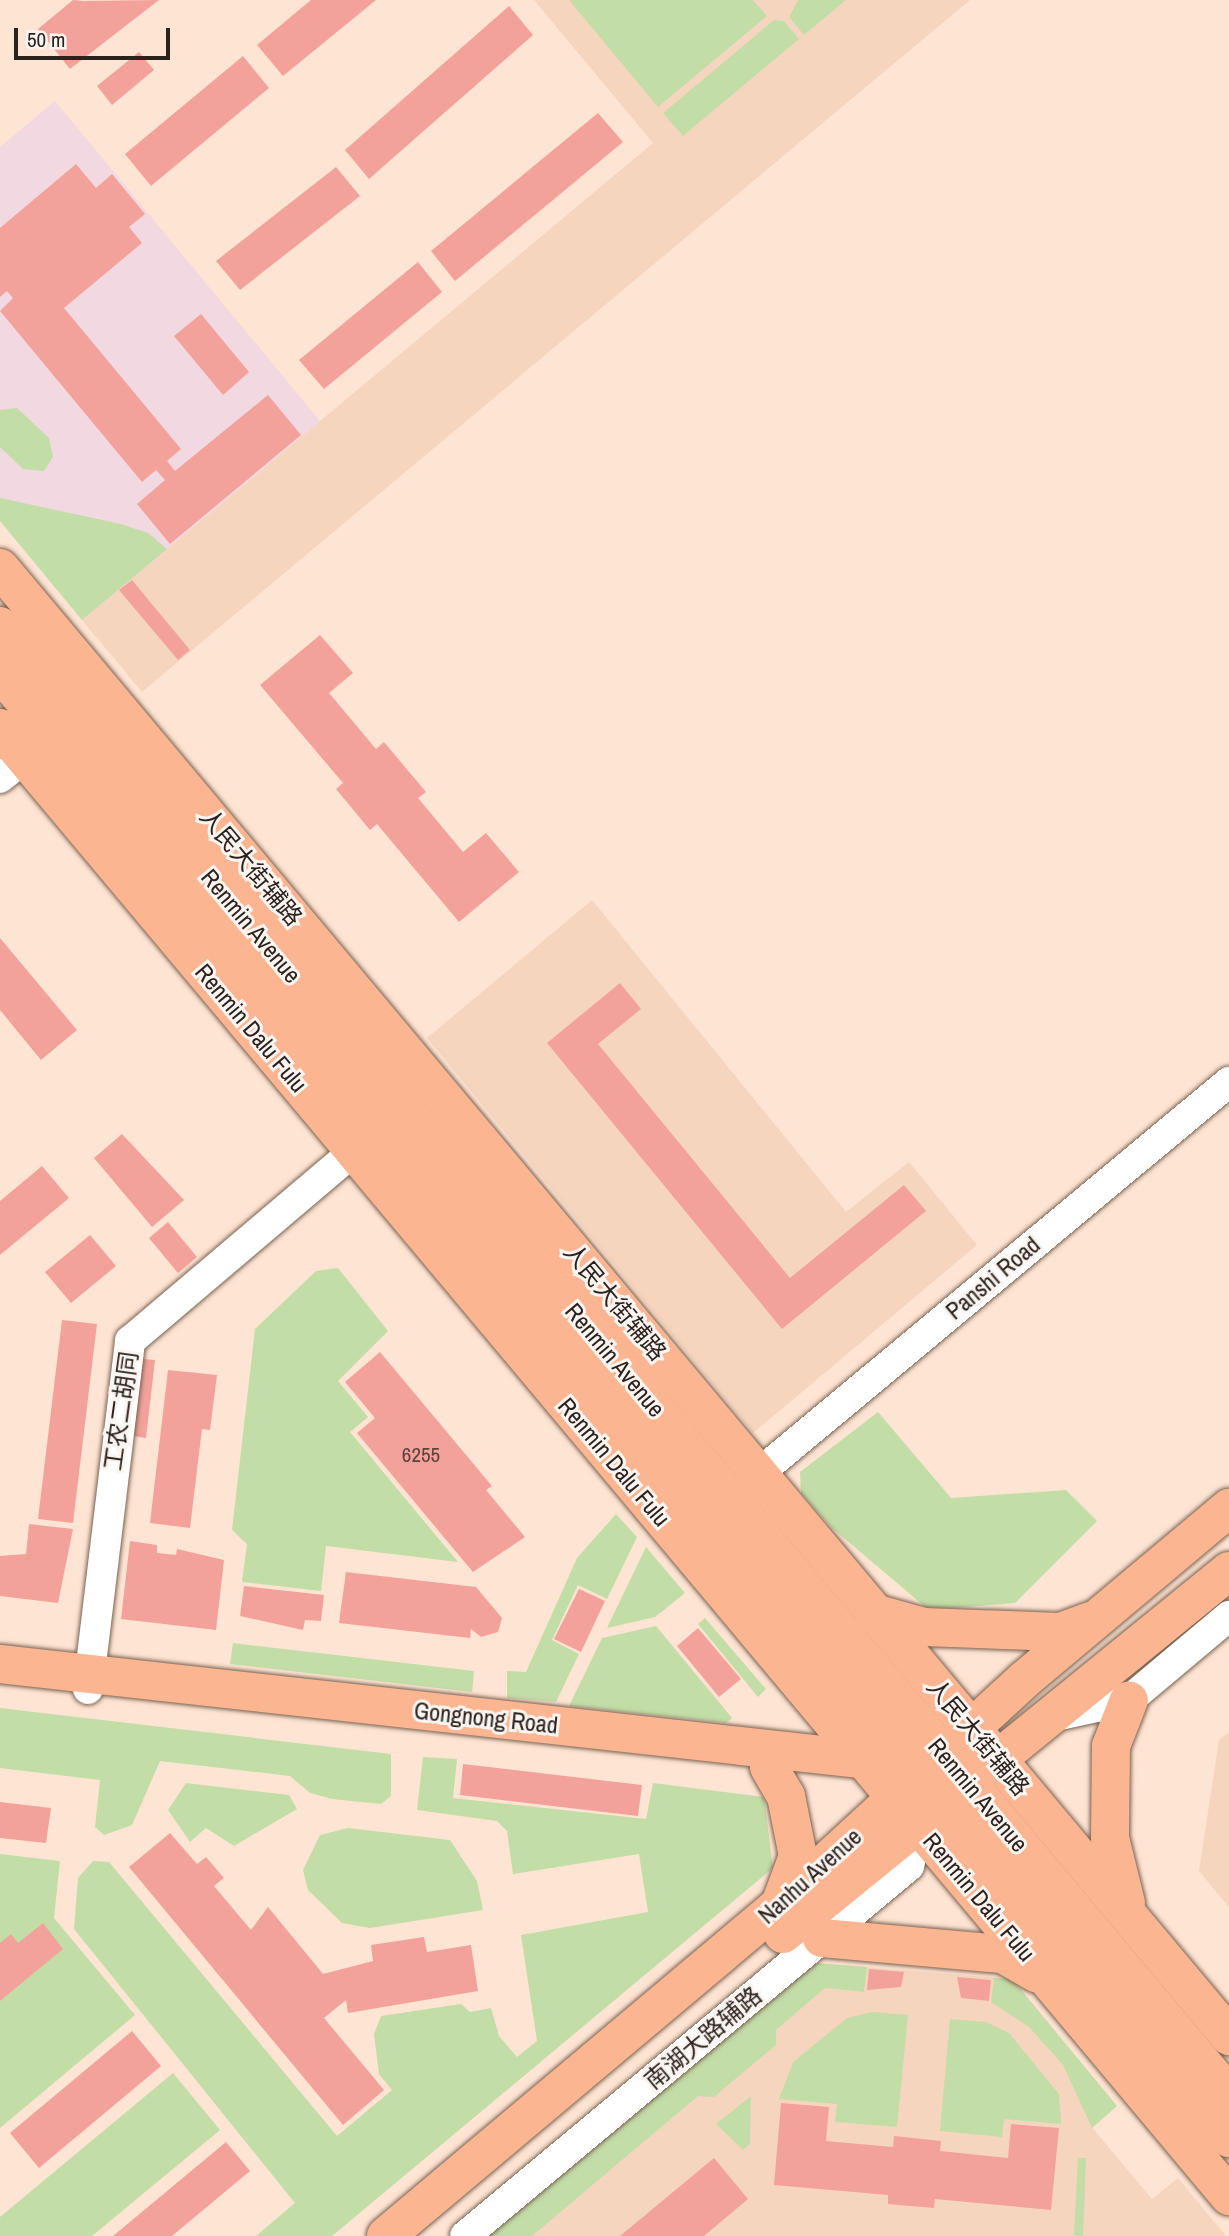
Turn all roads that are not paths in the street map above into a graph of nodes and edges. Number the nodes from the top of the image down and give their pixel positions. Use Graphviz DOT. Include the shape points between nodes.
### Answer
graph roads {
  1 [pos="0,568"];
  2 [pos="0,626"];
  3 [pos="0,672"];
  4 [pos="0,728"];
  5 [pos="12,768"];
  6 [pos="1229,1082"];
  7 [pos="354,1152"];
  8 [pos="758,1474"];
  9 [pos="1229,1508"];
  10 [pos="1229,1571"];
  11 [pos="874,1613"];
  12 [pos="1101,1615"];
  13 [pos="1229,1616"];
  14 [pos="0,1664"];
  15 [pos="793,1675"];
  16 [pos="0,1679"];
  17 [pos="89,1682"];
  18 [pos="1129,1700"];
  19 [pos="1055,1716"];
  20 [pos="971,1728"];
  21 [pos="770,1758"];
  22 [pos="999,1761"];
  23 [pos="918,1781"];
  24 [pos="776,1908"];
  25 [pos="1142,1932"];
  26 [pos="822,1938"];
  27 [pos="1057,1991"];
  28 [pos="1229,2036"];
  29 [pos="1229,2095"];
  30 [pos="1229,2138"];
  31 [pos="1229,2196"];
  32 [pos="386,2236"];
  33 [pos="424,2236"];
  34 [pos="465,2236"];
  1 -- 8 [label="main road, 人民大街辅路"];
  2 -- 23 [label="main road, Renmin Avenue"];
  3 -- 23 [label="main road, Renmin Avenue"];
  4 -- 5 [label="main road, Renmin Dalu Fulu"];
  5 -- 7 [label="main road, Renmin Dalu Fulu"];
  6 -- 8 [label="street, Panshi Road"];
  7 -- 15 [label="main road, Renmin Dalu Fulu"];
  7 -- 17 [label="street, 工农二胡同" via="130,1341"];
  8 -- 11 [label="main road, 人民大街辅路"];
  9 -- 12 [label="main road, Nanhu Avenue"];
  10 -- 19 [label="main road, Nanhu Avenue"];
  11 -- 12 [label="main road" via="924,1627 1060,1632"];
  11 -- 20 [label="main road, 人民大街辅路"];
  12 -- 20 [label="main road, Nanhu Avenue"];
  13 -- 18 [label="street"];
  14 -- 17 [label="main road, Gongnong Road"];
  15 -- 21 [label="main road" via="794,1717"];
  15 -- 23 [label="main road, Renmin Dalu Fulu"];
  16 -- 17 [label="main road, Gongnong Road"];
  17 -- 21 [label="main road, Gongnong Road"];
  18 -- 19 [label="street"];
  18 -- 25 [label="main road" via="1111,1746 1110,1838 1122,1895"];
  19 -- 22 [label="main road, Nanhu Avenue"];
  20 -- 22 [label="main road, 人民大街辅路"];
  20 -- 23 [label="main road, Nanhu Avenue"];
  21 -- 23 [label="main road, Gongnong Road"];
  21 -- 24 [label="main road" via="786,1796 798,1856 792,1886"];
  22 -- 23 [label="main road, Nanhu Avenue"];
  22 -- 25 [label="main road, 人民大街辅路"];
  23 -- 24 [label="main road, Nanhu Avenue"];
  23 -- 26 [label="street, 南湖大路辅路" via="908,1866"];
  23 -- 27 [label="main road, Renmin Dalu Fulu"];
  23 -- 29 [label="main road, Renmin Avenue"];
  23 -- 30 [label="main road, Renmin Avenue"];
  23 -- 33 [label="main road, Nanhu Avenue"];
  24 -- 32 [label="main road, Nanhu Avenue"];
  25 -- 28 [label="main road, 人民大街辅路"];
  26 -- 27 [label="main road" via="1003,1954"];
  26 -- 34 [label="street, 南湖大路辅路"];
  27 -- 31 [label="main road, Renmin Dalu Fulu"];
}
